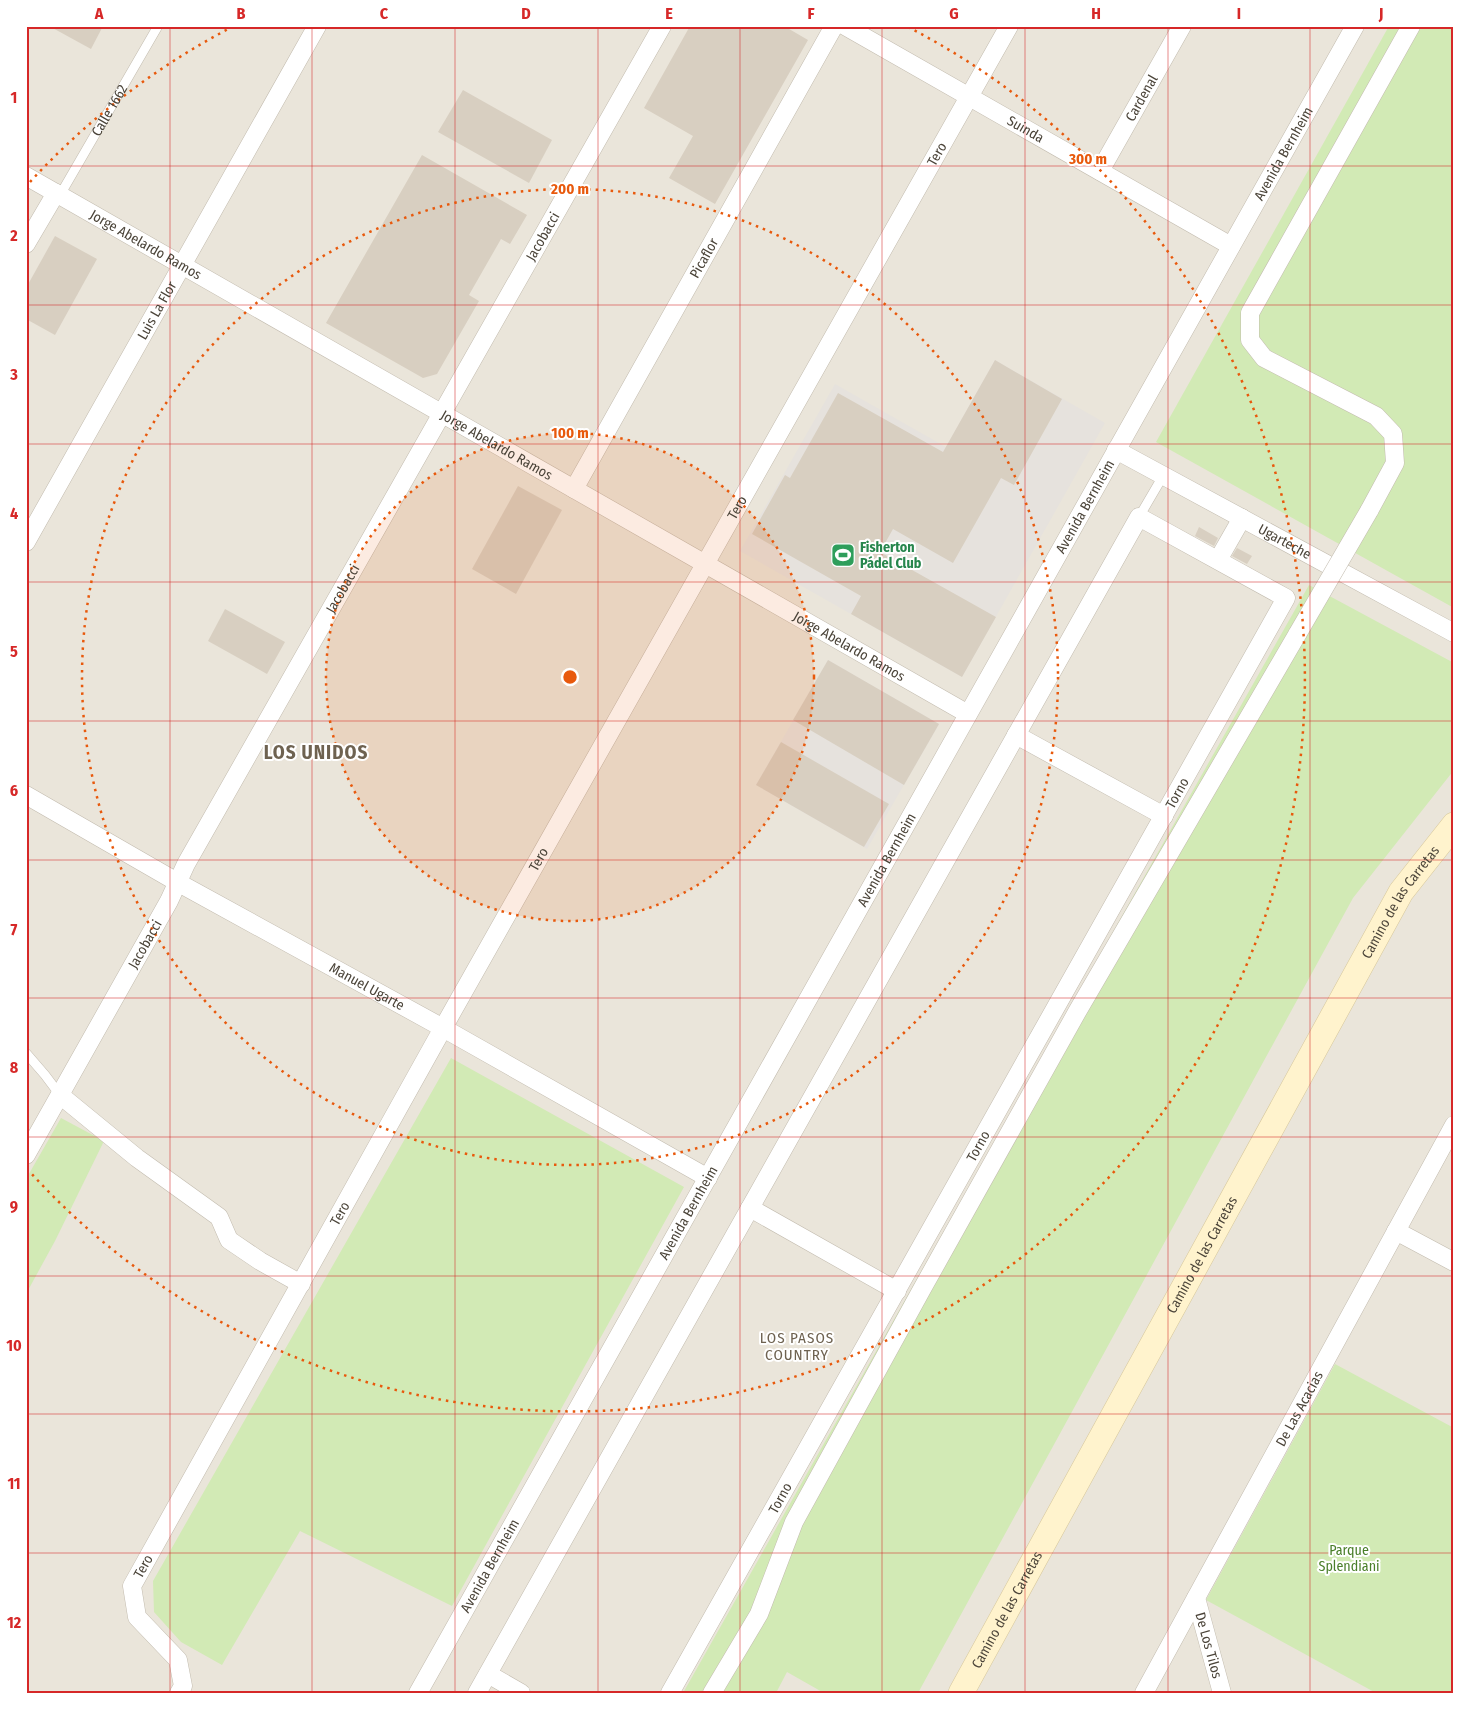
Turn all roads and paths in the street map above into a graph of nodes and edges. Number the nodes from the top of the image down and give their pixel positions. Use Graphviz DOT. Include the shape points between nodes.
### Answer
graph roads {
  1 [pos="158,26"];
  2 [pos="317,26"];
  3 [pos="662,26"];
  4 [pos="834,26"];
  5 [pos="845,26"];
  6 [pos="1009,26"];
  7 [pos="1182,26"];
  8 [pos="1355,26"];
  9 [pos="1411,26"];
  10 [pos="969,97"];
  11 [pos="1100,171"];
  12 [pos="26,176"];
  13 [pos="58,194"];
  14 [pos="26,244"];
  15 [pos="1232,246"];
  16 [pos="182,265"];
  17 [pos="442,414"];
  18 [pos="1116,450"];
  19 [pos="1163,476"];
  20 [pos="574,489"];
  21 [pos="1139,517"];
  22 [pos="1242,518"];
  23 [pos="26,542"];
  24 [pos="1218,560"];
  25 [pos="705,564"];
  26 [pos="1454,633"];
  27 [pos="968,714"];
  28 [pos="1016,735"];
  29 [pos="26,795"];
  30 [pos="1164,816"];
  31 [pos="1454,826"];
  32 [pos="177,882"];
  33 [pos="443,1028"];
  34 [pos="26,1053"];
  35 [pos="60,1095"];
  36 [pos="1454,1126"];
  37 [pos="26,1155"];
  38 [pos="708,1178"];
  39 [pos="750,1208"];
  40 [pos="1396,1231"];
  41 [pos="1454,1262"];
  42 [pos="301,1284"];
  43 [pos="897,1291"];
  44 [pos="1196,1598"];
  45 [pos="488,1674"];
  46 [pos="179,1693"];
  47 [pos="418,1693"];
  48 [pos="477,1693"];
  49 [pos="521,1693"];
  50 [pos="670,1693"];
  51 [pos="712,1693"];
  52 [pos="961,1693"];
  53 [pos="1144,1693"];
  54 [pos="1222,1693"];
  1 -- 13 [label="lane, Calle 1662"];
  2 -- 16 [label="street, Luis La Flor"];
  3 -- 17 [label="street, Jacobacci"];
  4 -- 20 [label="street, Picaflor"];
  5 -- 10 [label="street, Suinda"];
  6 -- 10 [label="street, Tero"];
  7 -- 11 [label="street, Cardenal"];
  8 -- 15 [label="street, Avenida Bernheim"];
  9 -- 51 [label="street, bridge" via="1250,313 1250,340 1264,358 1376,416 1393,434 1395,463 1077,1012 922,1289 794,1522 759,1614"];
  10 -- 11 [label="street, Suinda"];
  10 -- 25 [label="street, Tero"];
  11 -- 15 [label="street, Suinda"];
  12 -- 13 [label="street, Jorge Abelardo Ramos"];
  13 -- 14 [label="street, Calle 1662"];
  13 -- 16 [label="street, Jorge Abelardo Ramos"];
  15 -- 18 [label="street, Avenida Bernheim"];
  16 -- 17 [label="street, Jorge Abelardo Ramos"];
  16 -- 23 [label="street, Luis La Flor"];
  17 -- 20 [label="street, Jorge Abelardo Ramos"];
  17 -- 32 [label="street, Jacobacci"];
  18 -- 19 [label="street, Ugarteche"];
  18 -- 27 [label="street, Avenida Bernheim"];
  19 -- 21 [label="lane"];
  19 -- 22 [label="street, Ugarteche"];
  20 -- 25 [label="street, Jorge Abelardo Ramos"];
  21 -- 24 [label="street"];
  21 -- 28 [label="street"];
  22 -- 24 [label="street"];
  22 -- 26 [label="street, Ugarteche"];
  24 -- 30 [label="street, Torno" via="1286,598"];
  25 -- 27 [label="street, Jorge Abelardo Ramos"];
  25 -- 33 [label="street, Tero"];
  27 -- 38 [label="street, Avenida Bernheim"];
  28 -- 30 [label="street"];
  28 -- 39 [label="street"];
  29 -- 32 [label="street, Manuel Ugarte"];
  30 -- 43 [label="street, Torno"];
  31 -- 52 [label="street, Camino de las Carretas" via="1401,892"];
  32 -- 33 [label="street, Manuel Ugarte"];
  32 -- 35 [label="street, Jacobacci"];
  33 -- 38 [label="street, Manuel Ugarte"];
  33 -- 42 [label="street, Tero"];
  34 -- 35 [label="lane"];
  35 -- 37 [label="street, Jacobacci"];
  35 -- 42 [label="street" via="137,1158 219,1217 229,1240"];
  36 -- 40 [label="street, De Las Acacias"];
  38 -- 47 [label="street, Avenida Bernheim"];
  39 -- 43 [label="street"];
  39 -- 45 [label="street"];
  40 -- 41 [label="street"];
  40 -- 44 [label="street, De Las Acacias"];
  42 -- 46 [label="street, Tero" via="132,1586 137,1617 178,1660 183,1686"];
  43 -- 50 [label="street, Torno"];
  44 -- 53 [label="street, De Las Acacias"];
  44 -- 54 [label="street, De Los Tilos"];
  45 -- 48 [label="street"];
  45 -- 49 [label="street"];
}
